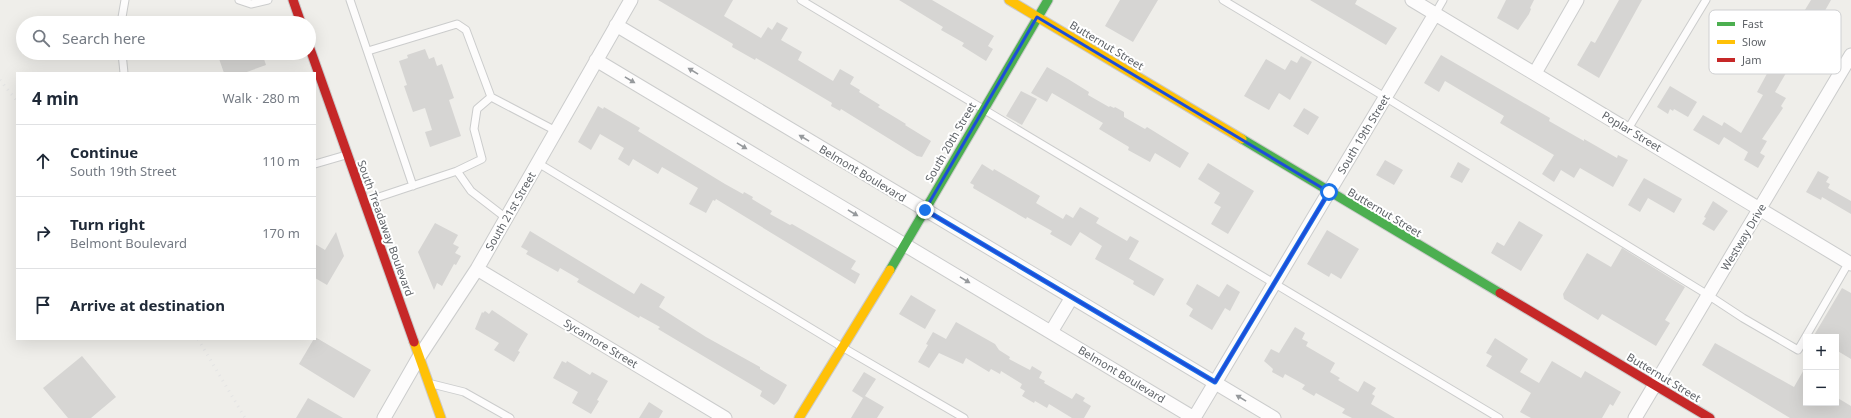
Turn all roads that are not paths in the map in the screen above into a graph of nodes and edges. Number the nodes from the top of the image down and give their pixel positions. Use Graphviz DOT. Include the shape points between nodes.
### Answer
graph roads {
  1 [pos="125,0"];
  2 [pos="239,0"];
  3 [pos="268,0"];
  4 [pos="293,0"];
  5 [pos="350,0"];
  6 [pos="631,0"];
  7 [pos="801,0"];
  8 [pos="1008,0"];
  9 [pos="1048,0"];
  10 [pos="1223,0"];
  11 [pos="1412,0"];
  12 [pos="1443,0"];
  13 [pos="1578,0"];
  14 [pos="1706,0"];
  15 [pos="1435,14"];
  16 [pos="122,16"];
  17 [pos="299,16"];
  18 [pos="1037,17"];
  19 [pos="616,26"];
  20 [pos="368,51"];
  21 [pos="123,60"];
  22 [pos="314,60"];
  23 [pos="596,60"];
  24 [pos="1849,64"];
  25 [pos="124,72"];
  26 [pos="1535,73"];
  27 [pos="491,97"];
  28 [pos="1385,97"];
  29 [pos="983,109"];
  30 [pos="1628,129"];
  31 [pos="556,131"];
  32 [pos="347,155"];
  33 [pos="538,163"];
  34 [pos="316,164"];
  35 [pos="457,171"];
  36 [pos="413,186"];
  37 [pos="1329,192"];
  38 [pos="364,202"];
  39 [pos="1760,209"];
  40 [pos="925,210"];
  41 [pos="506,218"];
  42 [pos="906,244"];
  43 [pos="1850,263"];
  44 [pos="477,269"];
  45 [pos="1274,284"];
  46 [pos="1708,295"];
  47 [pos="1072,297"];
  48 [pos="1051,332"];
  49 [pos="842,347"];
  50 [pos="419,356"];
  51 [pos="1215,382"];
  52 [pos="428,383"];
  53 [pos="1654,384"];
  54 [pos="384,418"];
  55 [pos="441,418"];
  56 [pos="510,418"];
  57 [pos="725,418"];
  58 [pos="799,418"];
  59 [pos="964,418"];
  60 [pos="1194,418"];
  61 [pos="1274,418"];
  62 [pos="1499,418"];
  63 [pos="1635,418"];
  64 [pos="1710,418"];
  1 -- 16 [label="lane"];
  2 -- 3 [label="lane" via="251,4"];
  4 -- 17 [label="street"];
  5 -- 20 [label="lane"];
  6 -- 19 [label="street, South 21st Street"];
  7 -- 29 [label="lane"];
  8 -- 18 [label="street, Butternut Street"];
  9 -- 18 [label="street, South 20th Street"];
  10 -- 28 [label="lane"];
  11 -- 15 [label="street, Poplar Street"];
  12 -- 15 [label="lane"];
  13 -- 26 [label="street"];
  14 -- 30 [label="lane"];
  15 -- 26 [label="street, Poplar Street"];
  15 -- 28 [label="street, South 19th Street"];
  18 -- 29 [label="street, South 20th Street"];
  18 -- 37 [label="street, Butternut Street"];
  19 -- 23 [label="street, South 21st Street"];
  40 -- 19 [label="street, Belmont Boulevard, one-way"];
  20 -- 27 [label="lane" via="458,24 466,30"];
  20 -- 36 [label="lane"];
  21 -- 25 [label="lane"];
  22 -- 32 [label="street, South Treadaway Boulevard"];
  23 -- 31 [label="street, South 21st Street"];
  23 -- 42 [label="street, Belmont Boulevard, one-way"];
  24 -- 39 [label="street, Westway Drive"];
  26 -- 30 [label="street, Poplar Street"];
  27 -- 31 [label="lane"];
  27 -- 35 [label="lane" via="478,109 475,122 474,129 482,159"];
  28 -- 37 [label="street, South 19th Street"];
  28 -- 46 [label="lane"];
  29 -- 40 [label="street, South 20th Street"];
  29 -- 45 [label="lane"];
  30 -- 39 [label="street, Poplar Street"];
  31 -- 33 [label="street, South 21st Street"];
  32 -- 34 [label="lane"];
  32 -- 38 [label="street, South Treadaway Boulevard"];
  33 -- 41 [label="street, South 21st Street"];
  33 -- 49 [label="lane"];
  35 -- 36 [label="lane"];
  35 -- 41 [label="lane" via="471,191"];
  36 -- 38 [label="lane"];
  37 -- 45 [label="street, South 19th Street"];
  37 -- 53 [label="street, Butternut Street"];
  38 -- 50 [label="street, South Treadaway Boulevard"];
  39 -- 43 [label="street, Poplar Street"];
  39 -- 46 [label="street, Westway Drive"];
  40 -- 42 [label="street, South 20th Street"];
  40 -- 47 [label="street, Belmont Boulevard"];
  41 -- 44 [label="street, South 21st Street"];
  42 -- 48 [label="street, Belmont Boulevard, one-way"];
  42 -- 49 [label="street, South 20th Street"];
  43 -- 46 [label="lane" via="1798,350"];
  44 -- 50 [label="street, South 21st Street"];
  44 -- 57 [label="street, Sycamore Street"];
  45 -- 51 [label="street, South 19th Street"];
  45 -- 62 [label="lane"];
  46 -- 53 [label="street, Westway Drive"];
  47 -- 48 [label="street"];
  47 -- 51 [label="street, Belmont Boulevard"];
  48 -- 60 [label="street, Belmont Boulevard"];
  49 -- 58 [label="street, South 20th Street"];
  49 -- 59 [label="lane"];
  50 -- 52 [label="street, South Treadaway Boulevard"];
  50 -- 54 [label="street, South 21st Street"];
  51 -- 60 [label="street, South 19th Street"];
  61 -- 51 [label="street, Belmont Boulevard, one-way"];
  52 -- 55 [label="street, South Treadaway Boulevard"];
  52 -- 56 [label="lane" via="464,392"];
  53 -- 63 [label="street, Westway Drive"];
  53 -- 64 [label="street, Butternut Street"];
}
